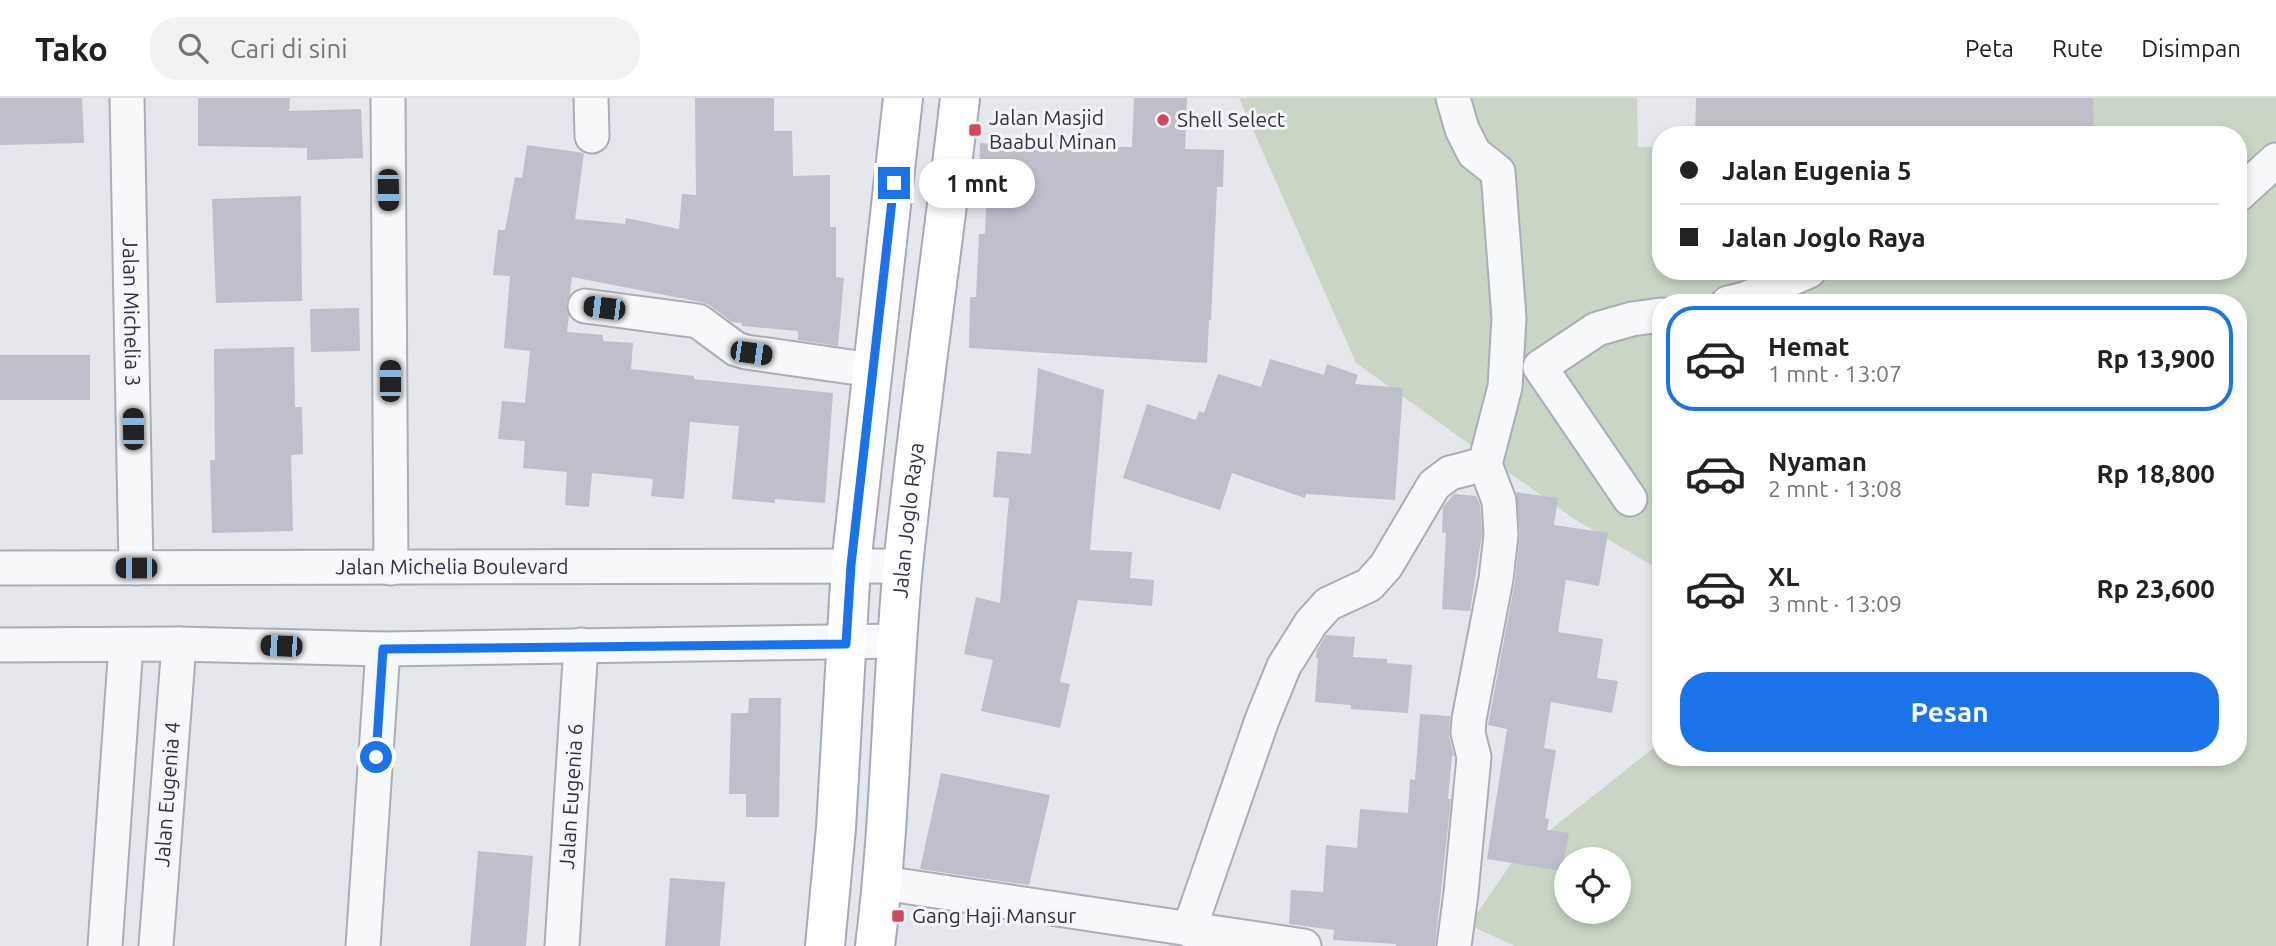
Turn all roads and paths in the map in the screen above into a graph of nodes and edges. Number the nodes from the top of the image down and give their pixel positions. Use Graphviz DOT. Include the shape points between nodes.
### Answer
graph roads {
  1 [pos="127,98"];
  2 [pos="387,98"];
  3 [pos="592,98"];
  4 [pos="903,98"];
  5 [pos="960,98"];
  6 [pos="1453,98"];
  7 [pos="592,136"];
  8 [pos="2276,160"];
  9 [pos="2247,187"];
  10 [pos="1788,280"];
  11 [pos="1756,294"];
  12 [pos="585,306"];
  13 [pos="1652,316"];
  14 [pos="1540,367"];
  15 [pos="872,370"];
  16 [pos="1505,387"];
  17 [pos="1485,464"];
  18 [pos="1630,499"];
  19 [pos="851,565"];
  20 [pos="903,566"];
  21 [pos="0,568"];
  22 [pos="136,568"];
  23 [pos="391,568"];
  24 [pos="897,641"];
  25 [pos="179,644"];
  26 [pos="846,644"];
  27 [pos="0,645"];
  28 [pos="126,645"];
  29 [pos="581,645"];
  30 [pos="383,649"];
  31 [pos="883,883"];
  32 [pos="1189,930"];
  33 [pos="106,946"];
  34 [pos="156,946"];
  35 [pos="363,946"];
  36 [pos="562,946"];
  37 [pos="825,946"];
  38 [pos="875,946"];
  39 [pos="1304,946"];
  40 [pos="1454,946"];
  1 -- 22 [label="street, Jalan Michelia 3"];
  2 -- 23 [label="street"];
  3 -- 7 [label="street"];
  4 -- 15 [label="main road"];
  5 -- 20 [label="main road, Jalan Joglo Raya"];
  6 -- 16 [label="street" via="1474,153 1498,172 1509,318"];
  8 -- 9 [label="street"];
  10 -- 11 [label="street"];
  12 -- 15 [label="street" via="698,321 746,352"];
  13 -- 14 [label="street" via="1597,329"];
  14 -- 16 [label="street"];
  14 -- 18 [label="street"];
  15 -- 19 [label="main road"];
  16 -- 17 [label="street"];
  17 -- 32 [label="street" via="1450,473 1434,485 1386,566 1369,585 1328,604 1311,623 1284,666 1262,720"];
  17 -- 40 [label="street" via="1499,501 1501,535 1469,719 1474,757"];
  19 -- 20 [label="street, Jalan Michelia Boulevard"];
  19 -- 23 [label="street, Jalan Michelia Boulevard"];
  19 -- 26 [label="main road"];
  20 -- 24 [label="main road, Jalan Joglo Raya"];
  21 -- 22 [label="street, Jalan Michelia Boulevard"];
  22 -- 23 [label="street, Jalan Michelia Boulevard"];
  24 -- 26 [label="street"];
  24 -- 31 [label="main road, Jalan Joglo Raya"];
  25 -- 28 [label="street"];
  25 -- 30 [label="street"];
  25 -- 34 [label="street, Jalan Eugenia 4"];
  26 -- 29 [label="street"];
  26 -- 37 [label="main road"];
  27 -- 28 [label="street"];
  28 -- 33 [label="street"];
  29 -- 30 [label="street"];
  29 -- 36 [label="street, Jalan Eugenia 6"];
  30 -- 35 [label="street"];
  31 -- 32 [label="street"];
  31 -- 38 [label="main road, Jalan Joglo Raya"];
  32 -- 39 [label="street"];
}
